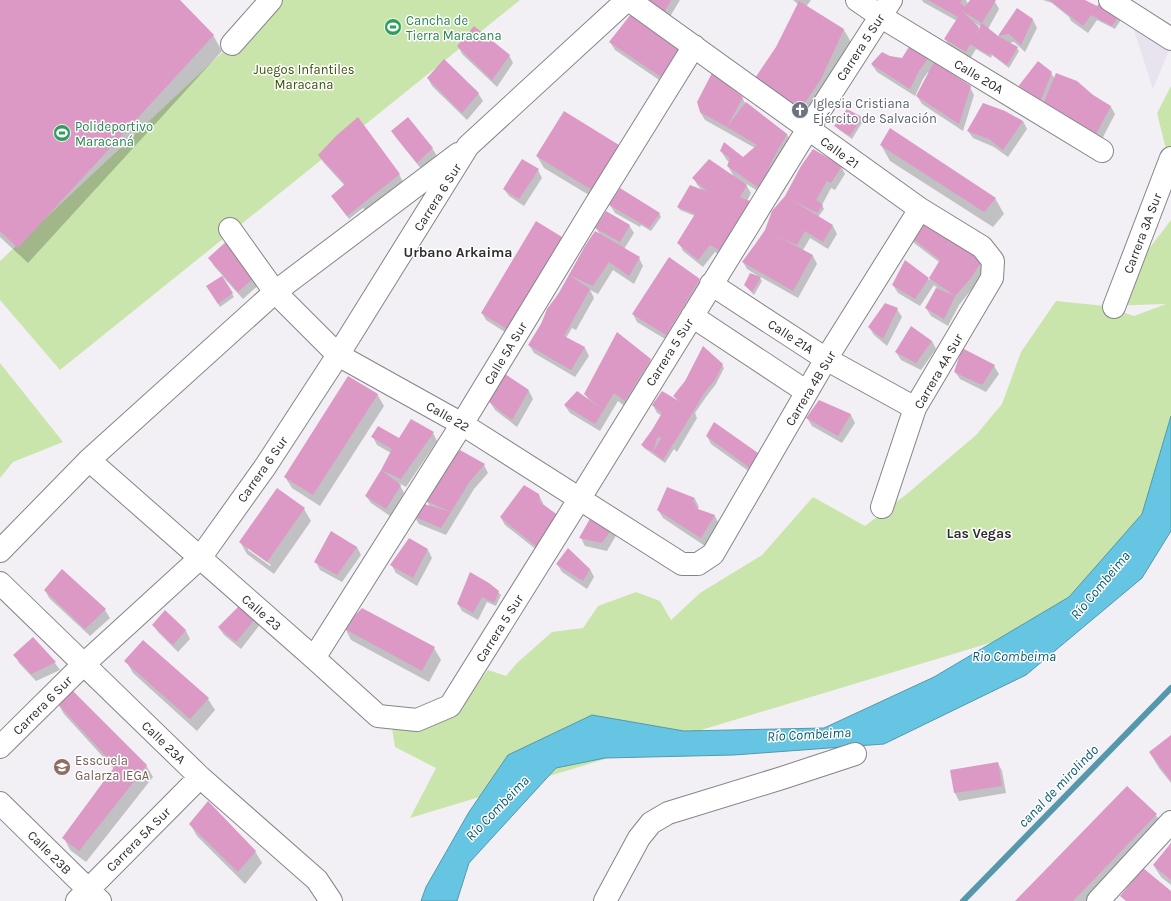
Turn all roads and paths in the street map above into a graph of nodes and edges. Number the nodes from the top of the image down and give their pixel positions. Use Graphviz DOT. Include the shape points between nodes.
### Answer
graph roads {
  1 [pos="271,0"];
  2 [pos="628,0"];
  3 [pos="857,0"];
  4 [pos="1110,0"];
  5 [pos="885,8"];
  6 [pos="1171,39"];
  7 [pos="232,44"];
  8 [pos="694,46"];
  9 [pos="808,129"];
  10 [pos="468,146"];
  11 [pos="1102,151"];
  12 [pos="1171,158"];
  13 [pos="920,209"];
  14 [pos="230,229"];
  15 [pos="992,261"];
  16 [pos="711,284"];
  17 [pos="275,292"];
  18 [pos="1114,308"];
  19 [pos="692,316"];
  20 [pos="338,355"];
  21 [pos="826,359"];
  22 [pos="806,392"];
  23 [pos="915,408"];
  24 [pos="462,424"];
  25 [pos="89,460"];
  26 [pos="580,498"];
  27 [pos="882,507"];
  28 [pos="0,551"];
  29 [pos="200,558"];
  30 [pos="698,564"];
  31 [pos="0,583"];
  32 [pos="314,658"];
  33 [pos="84,664"];
  34 [pos="450,706"];
  35 [pos="0,747"];
  36 [pos="855,754"];
  37 [pos="200,777"];
  38 [pos="0,803"];
  39 [pos="1171,822"];
  40 [pos="88,897"];
  41 [pos="330,900"];
  42 [pos="605,901"];
  43 [pos="1098,901"];
  1 -- 7 [label="street"];
  2 -- 8 [label="street, Calle 21"];
  2 -- 10 [label="street, Carrera 6 Sur"];
  3 -- 5 [label="street, Calle 20A"];
  4 -- 6 [label="street"];
  5 -- 9 [label="street, Carrera 5 Sur"];
  5 -- 11 [label="street, Calle 20A"];
  8 -- 9 [label="street, Calle 21"];
  8 -- 24 [label="street, Calle 5A Sur"];
  9 -- 13 [label="street, Calle 21"];
  9 -- 16 [label="street, Carrera 5 Sur"];
  10 -- 17 [label="street, Carrera 6 Sur"];
  10 -- 20 [label="street, Carrera 6 Sur"];
  12 -- 18 [label="street, Carrera 3A Sur"];
  13 -- 15 [label="street, Calle 21" via="982,247"];
  13 -- 21 [label="street, Carrera 4B Sur"];
  14 -- 17 [label="street, Calle 22"];
  15 -- 23 [label="street, Carrera 4A Sur" via="992,278"];
  16 -- 19 [label="street, Carrera 5 Sur"];
  16 -- 21 [label="street, Calle 21A"];
  17 -- 20 [label="street, Calle 22"];
  17 -- 25 [label="street, Carrera 6 Sur"];
  19 -- 22 [label="street"];
  19 -- 26 [label="street, Carrera 5 Sur"];
  20 -- 24 [label="street, Calle 22"];
  20 -- 29 [label="street, Carrera 6 Sur" via="265,468"];
  21 -- 22 [label="street, Carrera 4B Sur"];
  21 -- 23 [label="street, Calle 21A"];
  22 -- 30 [label="street, Carrera 4B Sur" via="712,554"];
  23 -- 27 [label="street, Carrera 4A Sur"];
  24 -- 26 [label="street, Calle 22"];
  24 -- 32 [label="street, Calle 5A Sur"];
  25 -- 28 [label="street, Carrera 6 Sur"];
  25 -- 29 [label="street, Calle 23"];
  26 -- 30 [label="street, Calle 22" via="682,564"];
  26 -- 34 [label="street, Carrera 5 Sur"];
  29 -- 32 [label="street, Calle 23"];
  29 -- 33 [label="street, Carrera 6 Sur"];
  31 -- 33 [label="street, Calle 23A"];
  32 -- 34 [label="street, Calle 23" via="378,716 417,720"];
  33 -- 35 [label="street, Carrera 6 Sur"];
  33 -- 37 [label="street, Calle 23A"];
  36 -- 42 [label="street" via="668,813 651,823 639,838"];
  37 -- 40 [label="street, Carrera 5A Sur"];
  37 -- 41 [label="street, Calle 23A" via="317,880"];
  38 -- 40 [label="street, Calle 23B"];
  39 -- 43 [label="street"];
}
